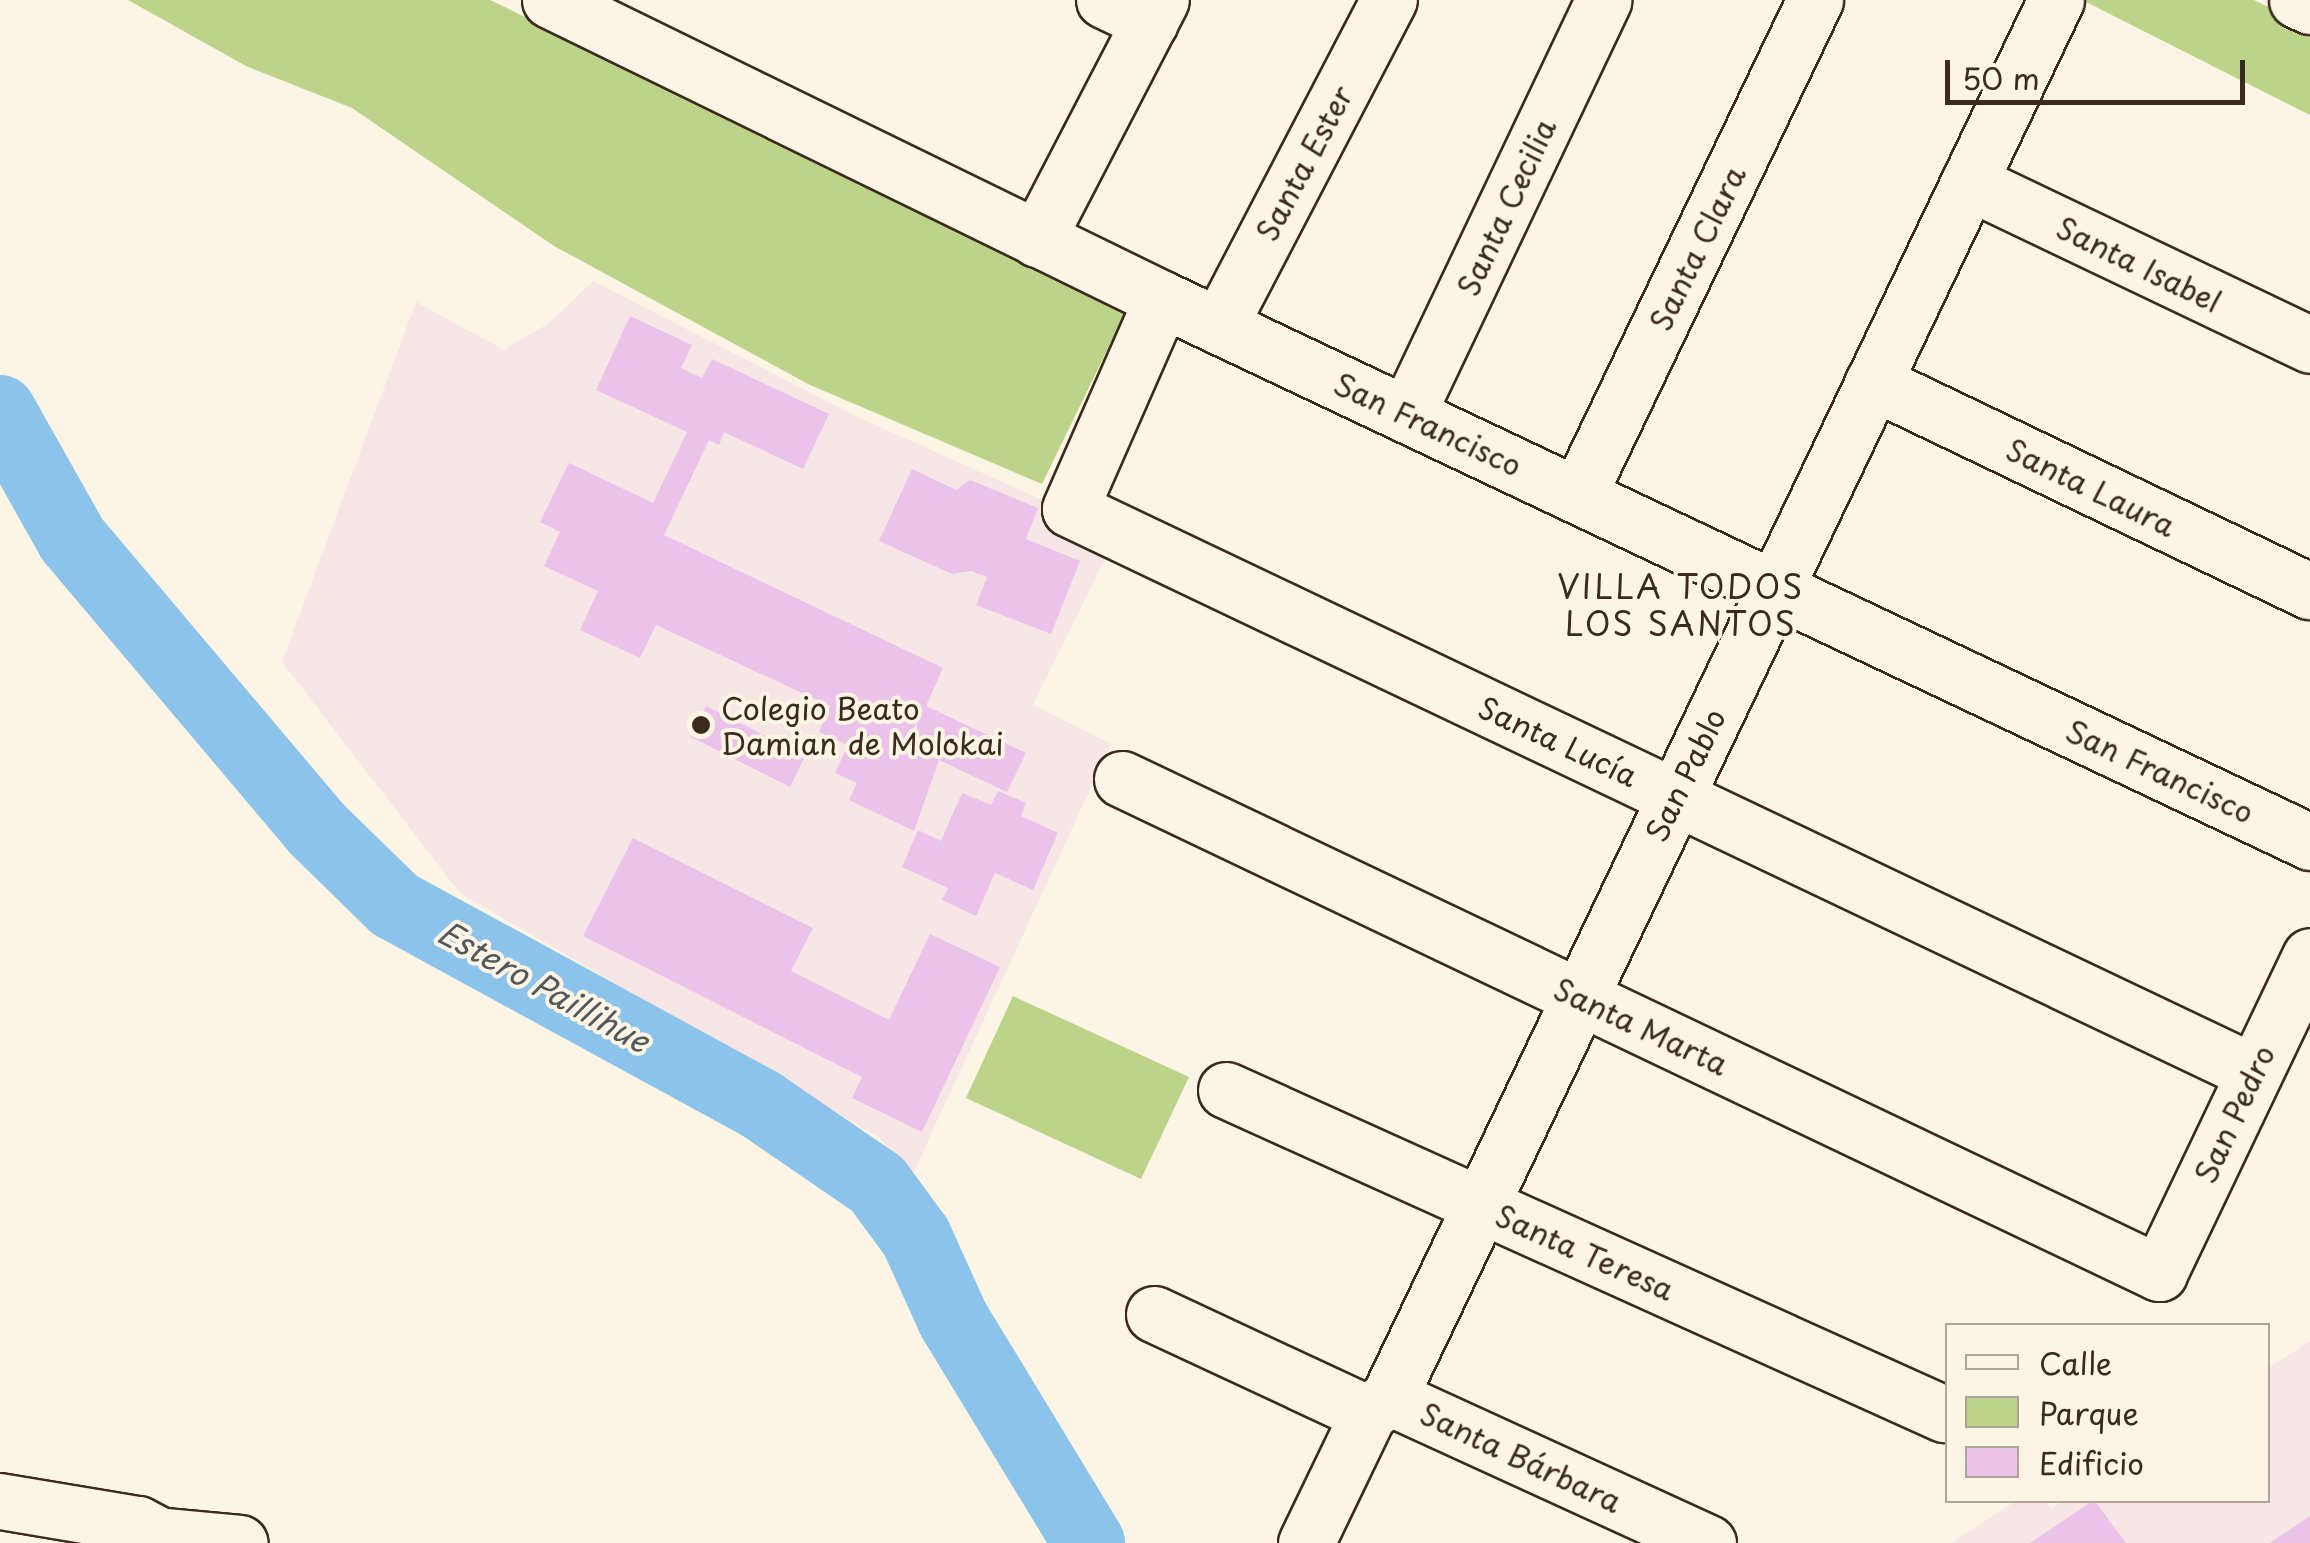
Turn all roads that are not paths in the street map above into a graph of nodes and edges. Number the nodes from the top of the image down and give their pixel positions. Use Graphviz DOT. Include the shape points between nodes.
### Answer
graph roads {
  1 [pos="550,0"];
  2 [pos="1389,0"];
  3 [pos="1604,0"];
  4 [pos="1815,0"];
  5 [pos="2056,0"];
  6 [pos="2297,0"];
  7 [pos="2310,6"];
  8 [pos="1138,8"];
  9 [pos="1969,182"];
  10 [pos="1037,239"];
  11 [pos="1162,299"];
  12 [pos="1219,326"];
  13 [pos="2310,345"];
  14 [pos="1873,382"];
  15 [pos="1407,414"];
  16 [pos="1578,496"];
  17 [pos="1775,588"];
  18 [pos="2310,591"];
  19 [pos="1122,780"];
  20 [pos="1676,796"];
  21 [pos="2310,842"];
  22 [pos="2310,956"];
  23 [pos="1580,996"];
  24 [pos="2253,1072"];
  25 [pos="1226,1090"];
  26 [pos="1480,1205"];
  27 [pos="2159,1273"];
  28 [pos="1154,1314"];
  29 [pos="1378,1405"];
  30 [pos="1944,1414"];
  31 [pos="0,1501"];
  32 [pos="171,1539"];
  33 [pos="240,1543"];
  34 [pos="1306,1543"];
  35 [pos="1708,1543"];
  1 -- 10 [label="street, San Francisco"];
  2 -- 12 [label="street, Santa Ester"];
  3 -- 15 [label="street, Santa Cecilia"];
  4 -- 16 [label="street, Santa Clara"];
  5 -- 9 [label="street, San Pablo"];
  6 -- 7 [label="street"];
  8 -- 10 [label="street"];
  9 -- 13 [label="street, Santa Isabel"];
  9 -- 14 [label="street, San Pablo"];
  10 -- 11 [label="street, San Francisco"];
  11 -- 12 [label="street, San Francisco"];
  11 -- 20 [label="street, Santa Lucía" via="1070,508"];
  12 -- 15 [label="street, San Francisco"];
  14 -- 17 [label="street, San Pablo"];
  14 -- 18 [label="street, Santa Laura"];
  15 -- 16 [label="street, San Francisco"];
  16 -- 17 [label="street, San Francisco"];
  17 -- 20 [label="street, San Pablo"];
  17 -- 21 [label="street, San Francisco"];
  19 -- 23 [label="street, Santa Marta"];
  20 -- 23 [label="street, San Pablo"];
  20 -- 24 [label="street, Santa Lucía"];
  22 -- 24 [label="street, San Pedro"];
  23 -- 26 [label="street, San Pablo"];
  23 -- 27 [label="street, Santa Marta"];
  24 -- 27 [label="street, San Pedro"];
  25 -- 26 [label="street, Santa Teresa"];
  26 -- 29 [label="street, San Pablo"];
  26 -- 30 [label="street, Santa Teresa"];
  28 -- 29 [label="street, Santa Bárbara"];
  29 -- 34 [label="street, San Pablo"];
  29 -- 35 [label="street, Santa Bárbara"];
  31 -- 32 [label="street" via="138,1524"];
  32 -- 33 [label="street"];
}
